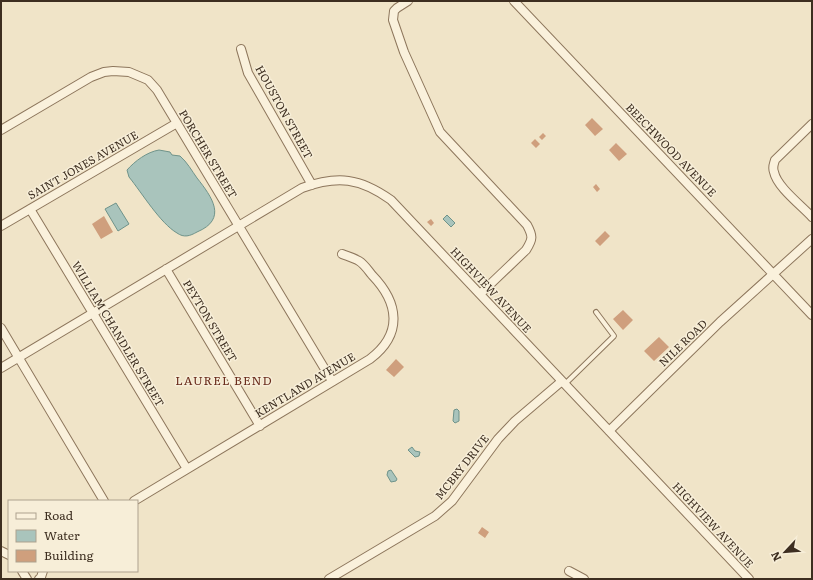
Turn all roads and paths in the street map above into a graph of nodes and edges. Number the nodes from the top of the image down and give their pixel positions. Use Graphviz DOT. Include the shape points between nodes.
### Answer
graph roads {
  1 [pos="408,1"];
  2 [pos="514,1"];
  3 [pos="241,48"];
  4 [pos="176,123"];
  5 [pos="812,124"];
  6 [pos="1,130"];
  7 [pos="312,184"];
  8 [pos="30,209"];
  9 [pos="812,217"];
  10 [pos="239,225"];
  11 [pos="1,226"];
  12 [pos="812,239"];
  13 [pos="342,254"];
  14 [pos="166,269"];
  15 [pos="774,274"];
  16 [pos="480,294"];
  17 [pos="596,312"];
  18 [pos="92,313"];
  19 [pos="812,315"];
  20 [pos="1,328"];
  21 [pos="18,357"];
  22 [pos="1,368"];
  23 [pos="332,381"];
  24 [pos="563,383"];
  25 [pos="260,426"];
  26 [pos="609,431"];
  27 [pos="187,469"];
  28 [pos="103,500"];
  29 [pos="136,500"];
  30 [pos="569,571"];
  31 [pos="329,579"];
  32 [pos="584,579"];
  33 [pos="749,579"];
  1 -- 16 [label="street" via="394,11 394,20 404,52 440,132 532,234 531,243 526,250"];
  2 -- 15 [label="street, BEECHWOOD AVENUE"];
  3 -- 7 [label="street, HOUSTON STREET" via="248,73"];
  4 -- 6 [label="street, PORCHER STREET" via="157,90 148,80 129,72 113,71 91,77"];
  4 -- 8 [label="street, SAINT JONES AVENUE"];
  4 -- 10 [label="street, PORCHER STREET"];
  5 -- 9 [label="street" via="775,160 773,167 776,178 783,188"];
  7 -- 10 [label="street, HIGHVIEW AVENUE"];
  7 -- 16 [label="street, HIGHVIEW AVENUE" via="338,180 364,184 377,190 391,200"];
  8 -- 11 [label="street, SAINT JONES AVENUE"];
  8 -- 18 [label="street, WILLIAM CHANDLER STREET"];
  10 -- 14 [label="street, HIGHVIEW AVENUE"];
  10 -- 23 [label="street, PORCHER STREET"];
  12 -- 15 [label="street, NILE ROAD"];
  13 -- 23 [label="street, KENTLAND AVENUE" via="359,261 382,286 392,306 392,330 380,352"];
  14 -- 18 [label="street"];
  14 -- 25 [label="street, PEYTON STREET"];
  15 -- 19 [label="street, BEECHWOOD AVENUE"];
  15 -- 26 [label="street, NILE ROAD" via="720,322"];
  16 -- 24 [label="street, HIGHVIEW AVENUE"];
  17 -- 24 [label="lane" via="614,336"];
  18 -- 21 [label="street"];
  18 -- 27 [label="street, WILLIAM CHANDLER STREET"];
  20 -- 21 [label="street"];
  21 -- 22 [label="street"];
  21 -- 28 [label="street"];
  23 -- 25 [label="street, KENTLAND AVENUE"];
  24 -- 26 [label="street, HIGHVIEW AVENUE"];
  24 -- 31 [label="street, MCBRY DRIVE" via="515,421 494,444 452,501 436,516"];
  25 -- 27 [label="street, KENTLAND AVENUE"];
  26 -- 33 [label="street, HIGHVIEW AVENUE"];
  27 -- 29 [label="street, KENTLAND AVENUE"];
  30 -- 32 [label="street"];
}
